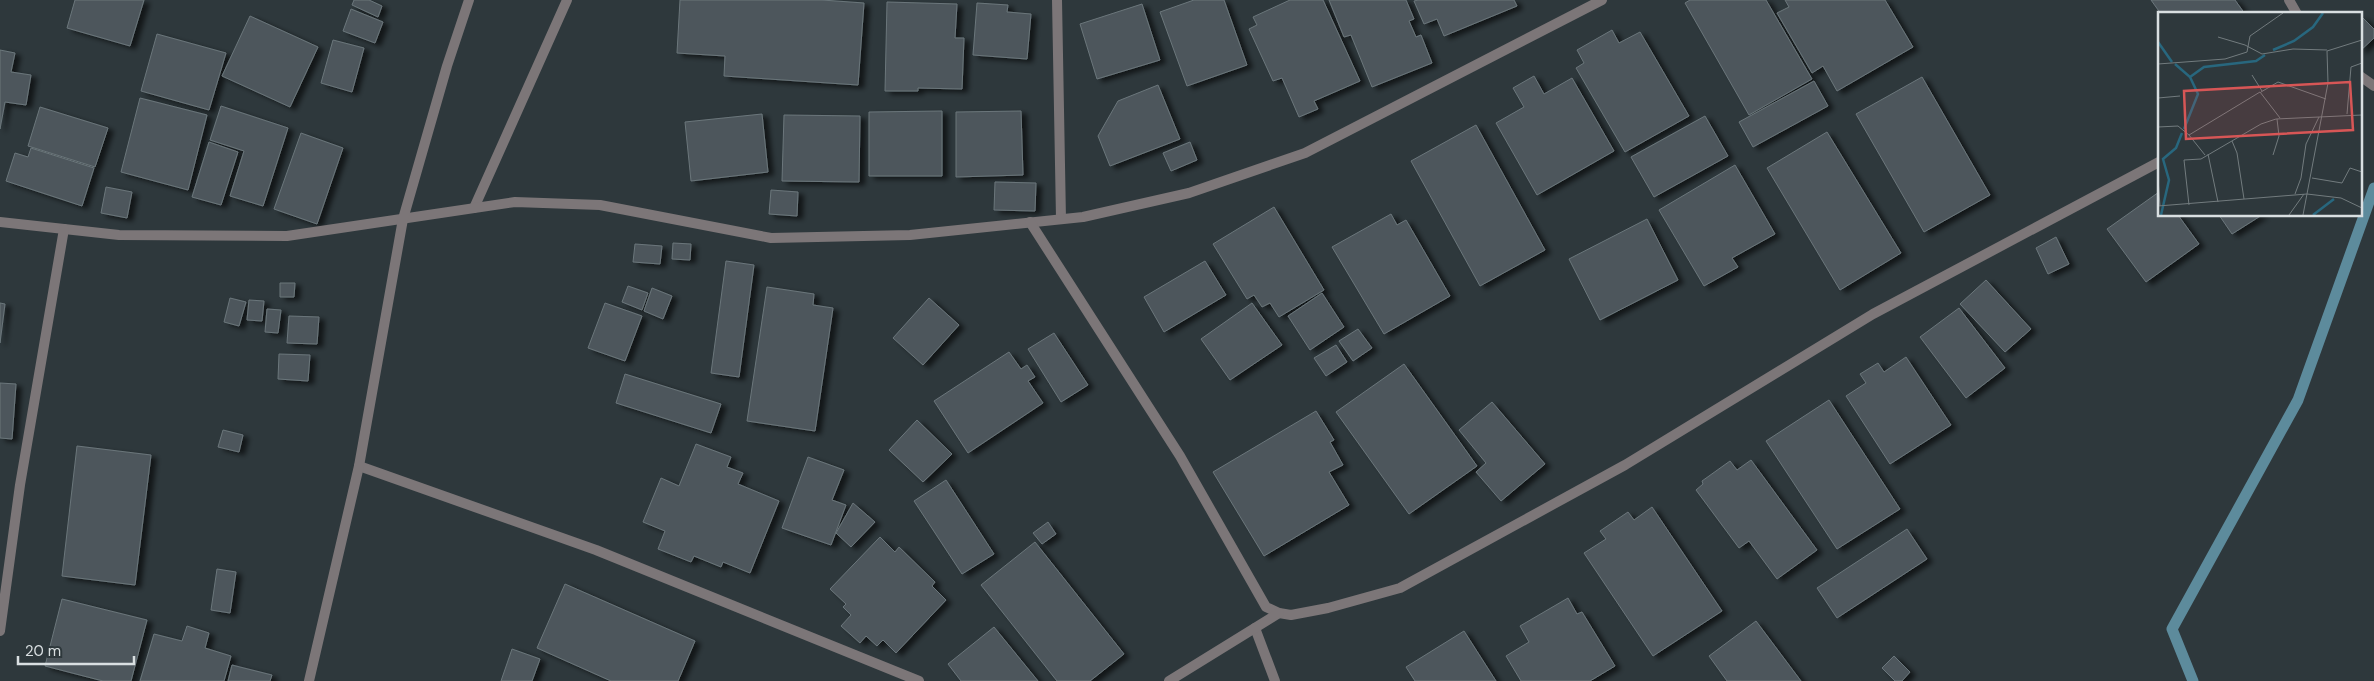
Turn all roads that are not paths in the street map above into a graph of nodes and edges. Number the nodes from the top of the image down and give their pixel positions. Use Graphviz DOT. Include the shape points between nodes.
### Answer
graph roads {
  1 [pos="469,0"];
  2 [pos="567,0"];
  3 [pos="1057,0"];
  4 [pos="1602,0"];
  5 [pos="2288,0"];
  6 [pos="2296,12"];
  7 [pos="2362,77"];
  8 [pos="2374,86"];
  9 [pos="2158,163"];
  10 [pos="474,208"];
  11 [pos="404,219"];
  12 [pos="1061,219"];
  13 [pos="0,222"];
  14 [pos="1030,222"];
  15 [pos="64,229"];
  16 [pos="359,466"];
  17 [pos="1278,614"];
  18 [pos="1255,628"];
  19 [pos="0,631"];
  20 [pos="309,681"];
  21 [pos="918,681"];
  22 [pos="1169,681"];
  23 [pos="1274,681"];
  1 -- 11 [label="street"];
  2 -- 10 [label="street"];
  3 -- 12 [label="street"];
  4 -- 12 [label="street" via="1305,153 1189,193"];
  5 -- 6 [label="street"];
  7 -- 8 [label="street"];
  9 -- 17 [label="street" via="1873,314 1625,465 1400,588 1328,608 1291,615"];
  10 -- 11 [label="street"];
  10 -- 14 [label="street" via="515,202 600,205 770,238 910,235"];
  11 -- 15 [label="street" via="287,236 119,235"];
  11 -- 16 [label="street"];
  12 -- 14 [label="street"];
  13 -- 15 [label="street"];
  14 -- 17 [label="street" via="1180,456 1266,607"];
  15 -- 19 [label="street" via="20,485"];
  16 -- 20 [label="street"];
  16 -- 21 [label="street" via="596,550"];
  17 -- 18 [label="street"];
  18 -- 22 [label="street"];
  18 -- 23 [label="street"];
}
